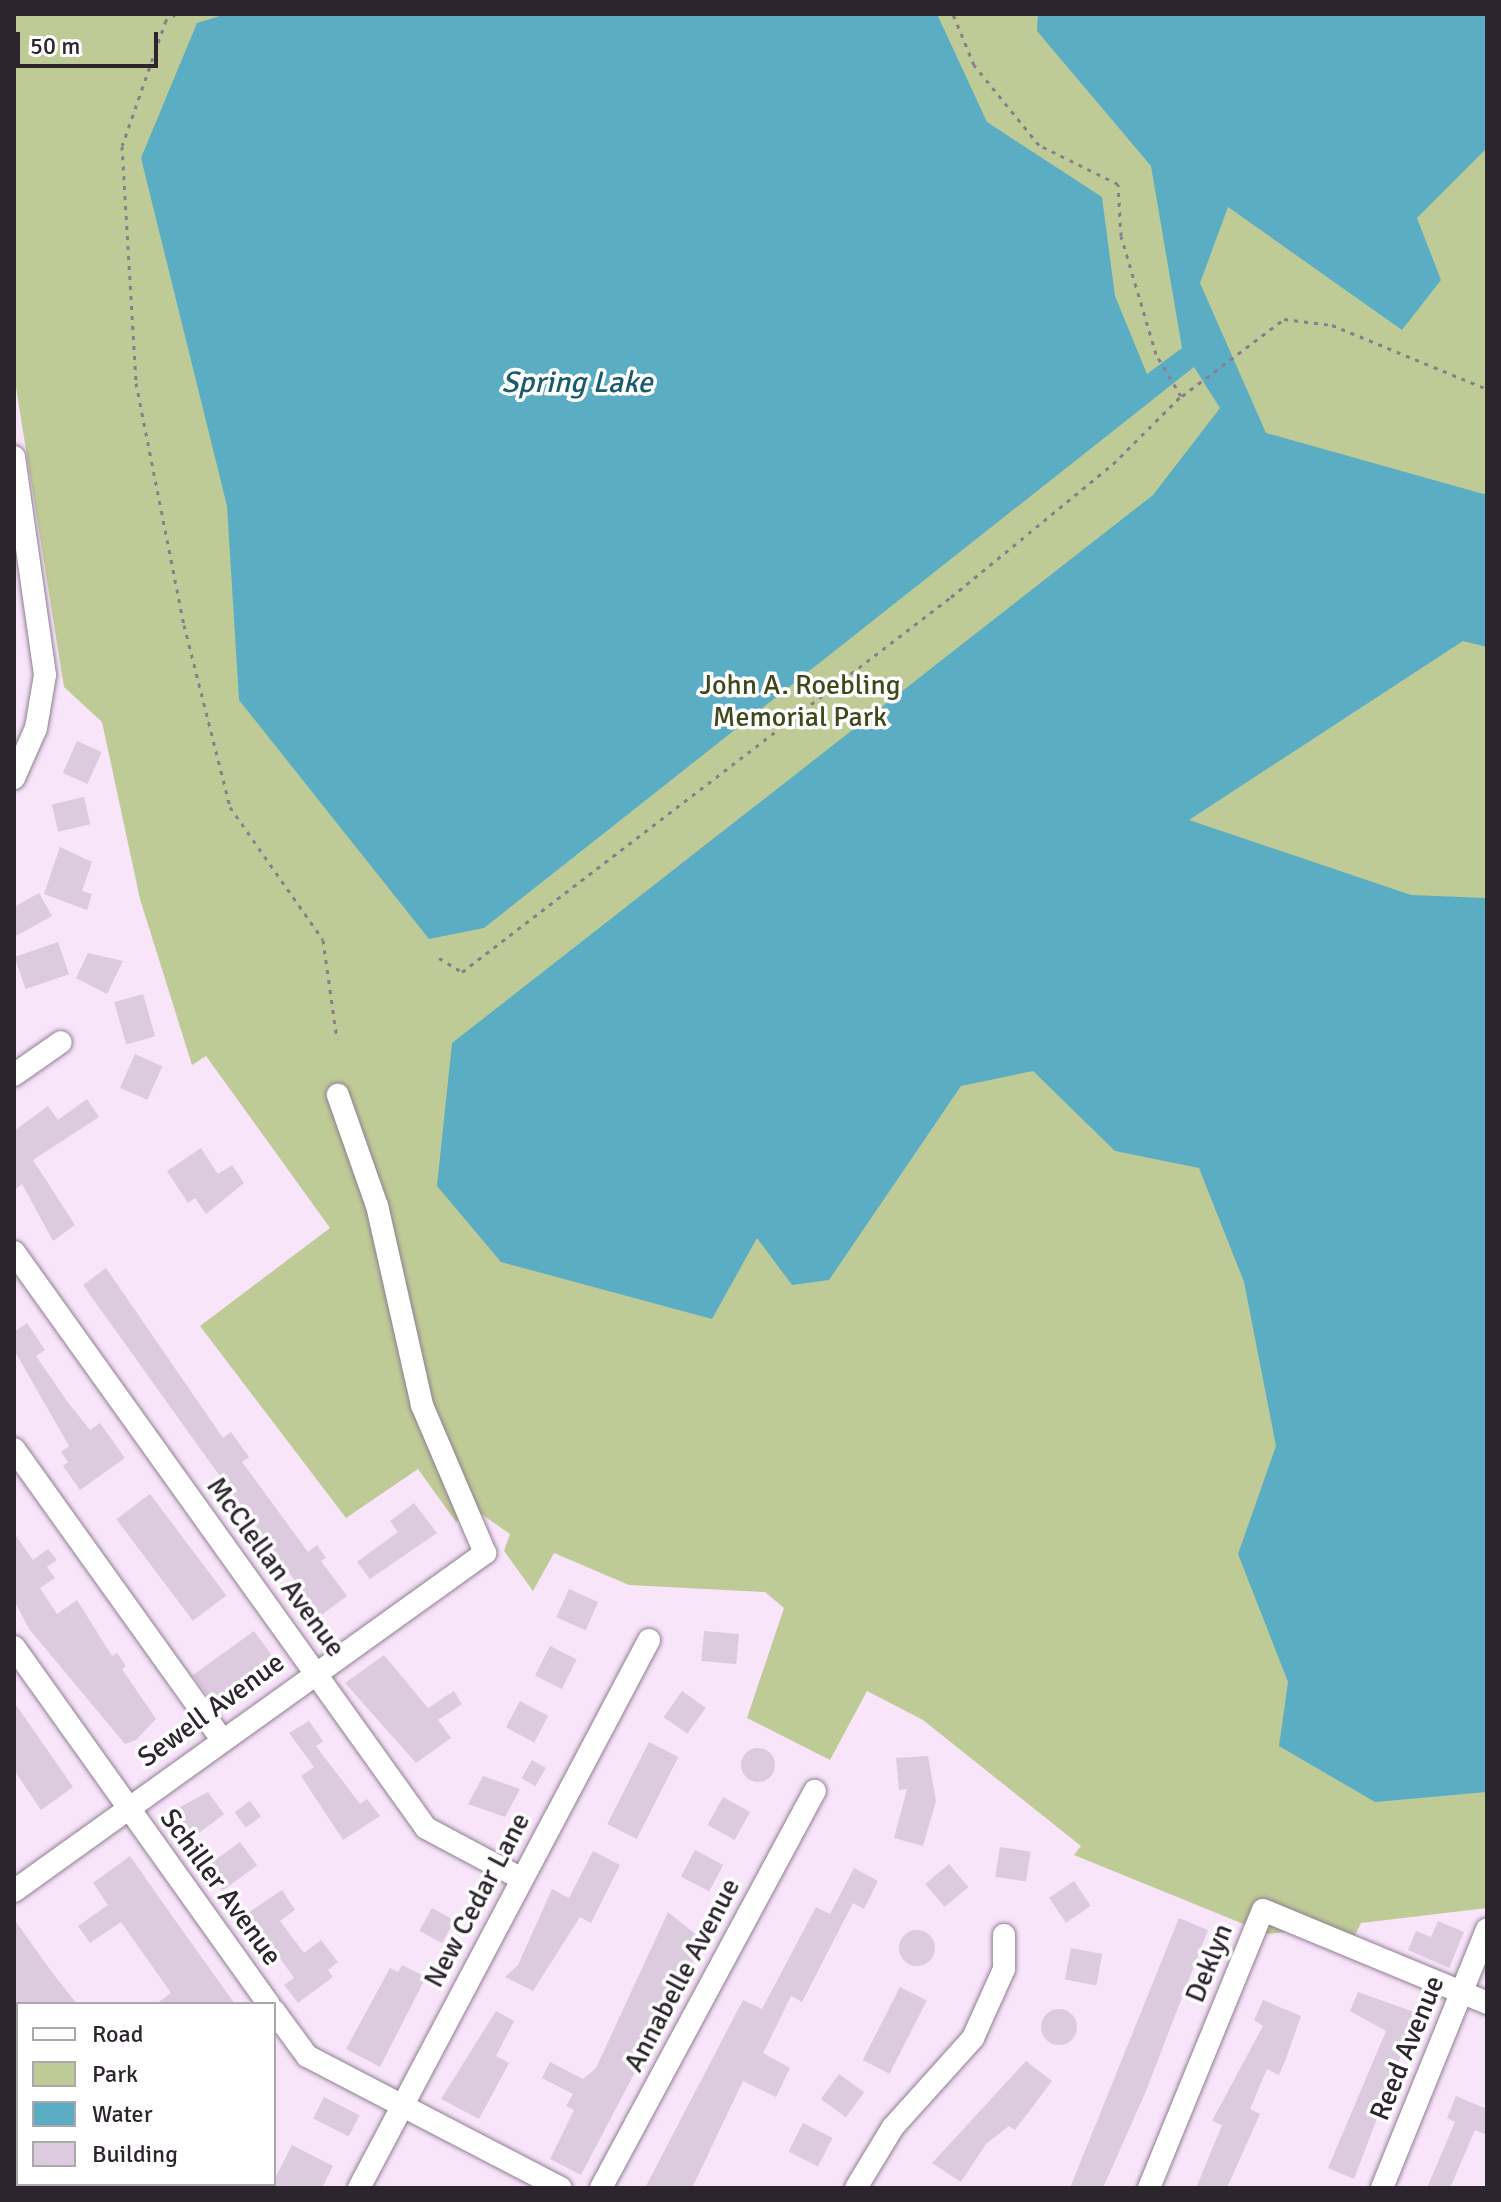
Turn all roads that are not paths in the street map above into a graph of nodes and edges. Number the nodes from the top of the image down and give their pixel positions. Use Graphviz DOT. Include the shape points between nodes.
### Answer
graph roads {
  1 [pos="14,457"];
  2 [pos="33,574"];
  3 [pos="14,587"];
  4 [pos="14,778"];
  5 [pos="61,1042"];
  6 [pos="14,1075"];
  7 [pos="338,1095"];
  8 [pos="14,1252"];
  9 [pos="22,1279"];
  10 [pos="14,1449"];
  11 [pos="649,1640"];
  12 [pos="14,1647"];
  13 [pos="315,1672"];
  14 [pos="222,1740"];
  15 [pos="815,1791"];
  16 [pos="127,1809"];
  17 [pos="522,1879"];
  18 [pos="14,1891"];
  19 [pos="1487,1930"];
  20 [pos="1004,1935"];
  21 [pos="1462,1992"];
  22 [pos="268,2002"];
  23 [pos="1487,2003"];
  24 [pos="276,2014"];
  25 [pos="403,2106"];
  26 [pos="359,2188"];
  27 [pos="561,2188"];
  28 [pos="601,2188"];
  29 [pos="856,2188"];
  30 [pos="1149,2188"];
  31 [pos="1382,2188"];
  1 -- 2 [label="street"];
  2 -- 3 [label="street"];
  2 -- 4 [label="street" via="42,703"];
  5 -- 6 [label="street"];
  7 -- 13 [label="street, Sewell Avenue" via="377,1206 422,1405 485,1553"];
  8 -- 9 [label="street, McClellan Avenue"];
  9 -- 13 [label="street, McClellan Avenue"];
  10 -- 14 [label="street"];
  11 -- 17 [label="street, New Cedar Lane"];
  12 -- 16 [label="street, Schiller Avenue"];
  13 -- 14 [label="street, Sewell Avenue"];
  13 -- 17 [label="street, McClellan Avenue" via="426,1828"];
  14 -- 16 [label="street, Sewell Avenue"];
  15 -- 28 [label="street, Annabelle Avenue"];
  16 -- 18 [label="street, Sewell Avenue"];
  16 -- 22 [label="street, Schiller Avenue"];
  17 -- 25 [label="street, New Cedar Lane"];
  19 -- 21 [label="street, Reed Avenue"];
  20 -- 29 [label="street" via="1004,1969 973,2038 893,2127"];
  21 -- 23 [label="street"];
  21 -- 30 [label="street, Deklyn" via="1263,1910"];
  21 -- 31 [label="street, Reed Avenue"];
  24 -- 25 [label="street, Schiller Avenue" via="307,2056"];
  25 -- 26 [label="street, New Cedar Lane"];
  25 -- 27 [label="street, Schiller Avenue"];
}
